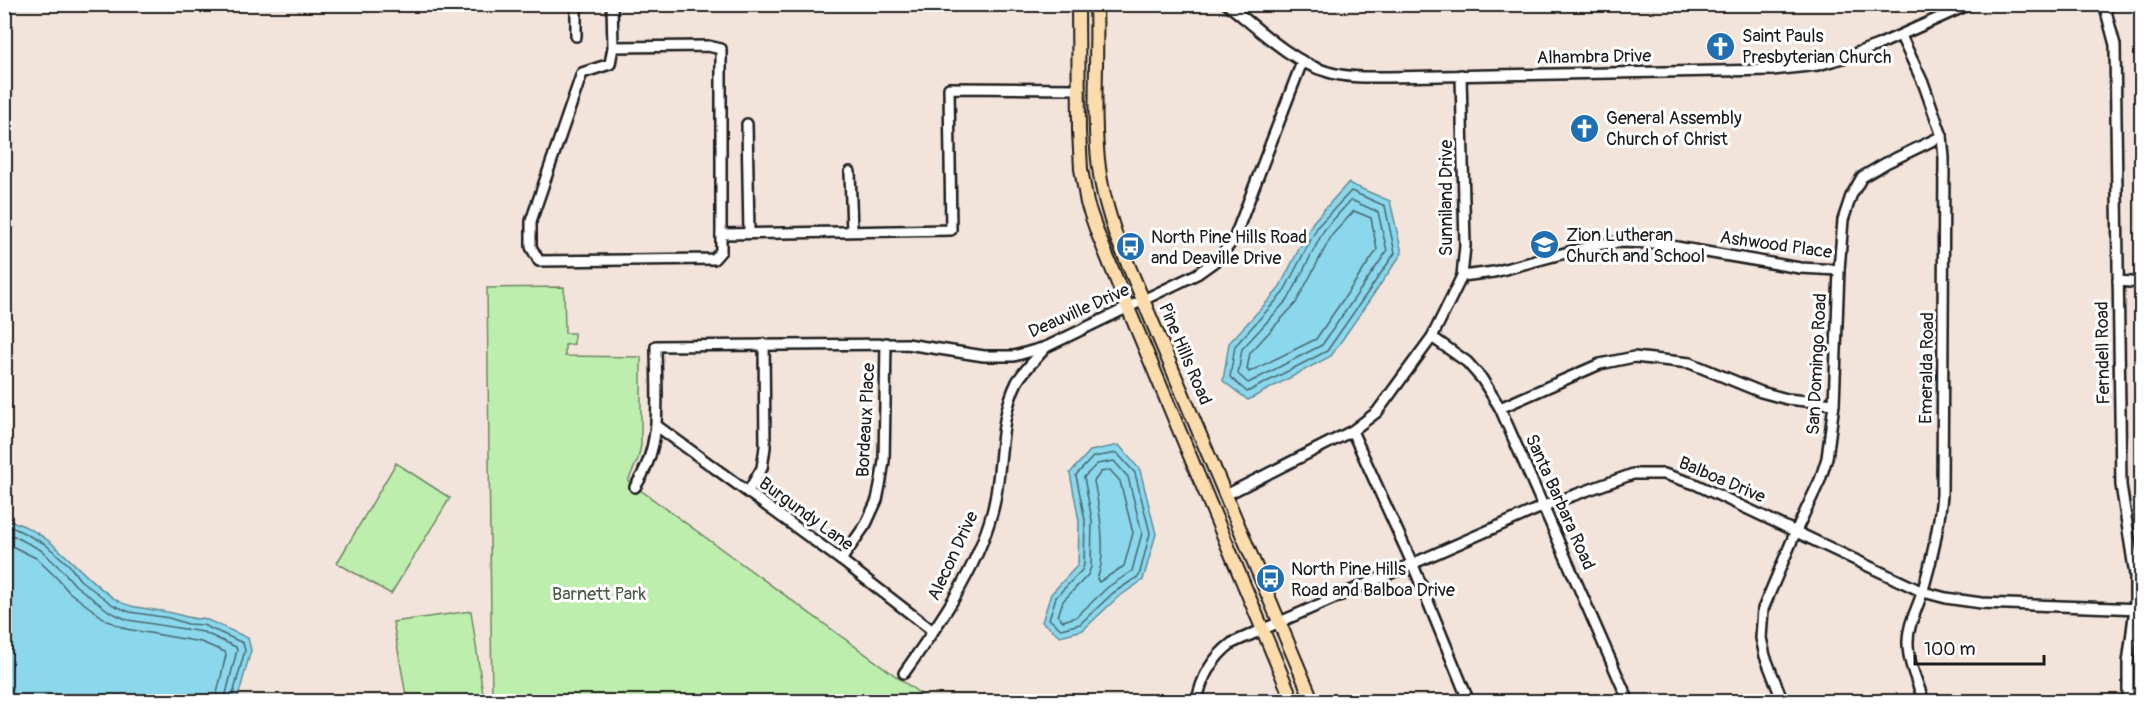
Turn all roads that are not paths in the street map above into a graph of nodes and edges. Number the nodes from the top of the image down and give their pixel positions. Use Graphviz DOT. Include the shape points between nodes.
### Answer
graph roads {
  1 [pos="576,4"];
  2 [pos="612,4"];
  3 [pos="1078,4"];
  4 [pos="1096,4"];
  5 [pos="1227,4"];
  6 [pos="1970,4"];
  7 [pos="2104,4"];
  8 [pos="576,36"];
  9 [pos="1901,36"];
  10 [pos="613,47"];
  11 [pos="1302,62"];
  12 [pos="1461,75"];
  13 [pos="1078,89"];
  14 [pos="747,124"];
  15 [pos="1942,136"];
  16 [pos="850,172"];
  17 [pos="852,231"];
  18 [pos="749,233"];
  19 [pos="721,234"];
  20 [pos="1839,270"];
  21 [pos="1462,276"];
  22 [pos="2118,281"];
  23 [pos="2142,283"];
  24 [pos="1143,301"];
  25 [pos="1128,308"];
  26 [pos="1432,337"];
  27 [pos="764,344"];
  28 [pos="886,344"];
  29 [pos="1046,347"];
  30 [pos="1834,404"];
  31 [pos="1500,408"];
  32 [pos="657,426"];
  33 [pos="1352,431"];
  34 [pos="635,486"];
  35 [pos="748,492"];
  36 [pos="1226,495"];
  37 [pos="1544,506"];
  38 [pos="1796,531"];
  39 [pos="841,560"];
  40 [pos="1413,565"];
  41 [pos="1923,592"];
  42 [pos="2138,608"];
  43 [pos="1278,622"];
  44 [pos="1263,629"];
  45 [pos="933,631"];
  46 [pos="904,673"];
  47 [pos="1197,702"];
  48 [pos="1293,702"];
  49 [pos="1313,702"];
  50 [pos="1469,702"];
  51 [pos="1629,702"];
  52 [pos="1783,702"];
  53 [pos="1924,702"];
  54 [pos="2128,702"];
  1 -- 8 [label="street"];
  2 -- 10 [label="street"];
  3 -- 13 [label="main road, Pine Hills Road"];
  4 -- 24 [label="main road, Pine Hills Road" via="1099,168 1116,236"];
  5 -- 11 [label="street, Alhambra Drive"];
  6 -- 9 [label="street, Alhambra Drive"];
  7 -- 22 [label="street, Ferndell Road" via="2115,45"];
  9 -- 12 [label="street, Alhambra Drive" via="1826,63 1773,70"];
  9 -- 15 [label="street, Emeralda Road"];
  10 -- 19 [label="street" via="708,46 721,50"];
  10 -- 19 [label="street" via="610,64 582,73 531,221 531,247 539,261 714,259 721,251"];
  11 -- 12 [label="street, Alhambra Drive" via="1357,77"];
  11 -- 24 [label="street, Deauville Drive" via="1234,238 1218,259 1197,274"];
  12 -- 21 [label="street, Sunniland Drive" via="1465,246"];
  13 -- 17 [label="street" via="949,88 951,230"];
  13 -- 25 [label="main road, Pine Hills Road" via="1081,169 1087,202"];
  14 -- 18 [label="street"];
  15 -- 20 [label="street, San Domingo Road" via="1862,177 1843,220"];
  15 -- 41 [label="street, Emeralda Road" via="1942,495 1939,529"];
  16 -- 17 [label="street"];
  17 -- 18 [label="street"];
  18 -- 19 [label="street"];
  20 -- 21 [label="street, Ashwood Place" via="1800,268 1653,243 1619,242"];
  20 -- 30 [label="street, San Domingo Road"];
  21 -- 26 [label="street, Sunniland Drive"];
  22 -- 23 [label="street"];
  22 -- 42 [label="street, Ferndell Road" via="2121,485"];
  24 -- 25 [label="street, Deauville Drive"];
  24 -- 36 [label="main road, Pine Hills Road"];
  25 -- 29 [label="street, Deauville Drive"];
  25 -- 44 [label="main road, Pine Hills Road"];
  26 -- 31 [label="street, Santa Barbara Road" via="1467,362"];
  26 -- 33 [label="street, Sunniland Drive" via="1377,412"];
  27 -- 28 [label="street, Deauville Drive"];
  27 -- 32 [label="street, Deauville Drive" via="656,346"];
  27 -- 35 [label="street" via="765,447 762,468"];
  28 -- 29 [label="street, Deauville Drive" via="984,356 1014,356"];
  28 -- 39 [label="street, Bordeaux Place" via="884,461 877,500"];
  29 -- 45 [label="street, Alecon Drive" via="1018,381 1007,406 992,513 964,581"];
  30 -- 31 [label="street" via="1761,392 1690,363 1634,357 1600,364"];
  30 -- 38 [label="street, San Domingo Road" via="1827,458"];
  31 -- 37 [label="street, Santa Barbara Road"];
  32 -- 34 [label="street" via="652,453"];
  32 -- 35 [label="street, Burgundy Lane"];
  33 -- 36 [label="street, Sunniland Drive"];
  33 -- 40 [label="street"];
  35 -- 39 [label="street, Burgundy Lane"];
  36 -- 43 [label="main road, Pine Hills Road"];
  37 -- 38 [label="street, Balboa Drive" via="1633,474 1664,474 1695,484"];
  37 -- 40 [label="street, Balboa Drive"];
  37 -- 51 [label="street, Santa Barbara Road"];
  38 -- 41 [label="street, Balboa Drive"];
  38 -- 52 [label="street, San Domingo Road" via="1763,609 1761,638"];
  39 -- 45 [label="street, Burgundy Lane"];
  40 -- 43 [label="street, Balboa Drive"];
  40 -- 50 [label="street"];
  41 -- 42 [label="street, Balboa Drive" via="1981,603"];
  41 -- 53 [label="street, Emeralda Road" via="1908,643"];
  42 -- 54 [label="street, Ferndell Road" via="2128,663"];
  43 -- 44 [label="street, Balboa Drive"];
  43 -- 49 [label="main road, Pine Hills Road"];
  44 -- 47 [label="street, Balboa Drive" via="1220,652 1198,691"];
  44 -- 48 [label="main road, Pine Hills Road"];
  45 -- 46 [label="street, Alecon Drive"];
}
